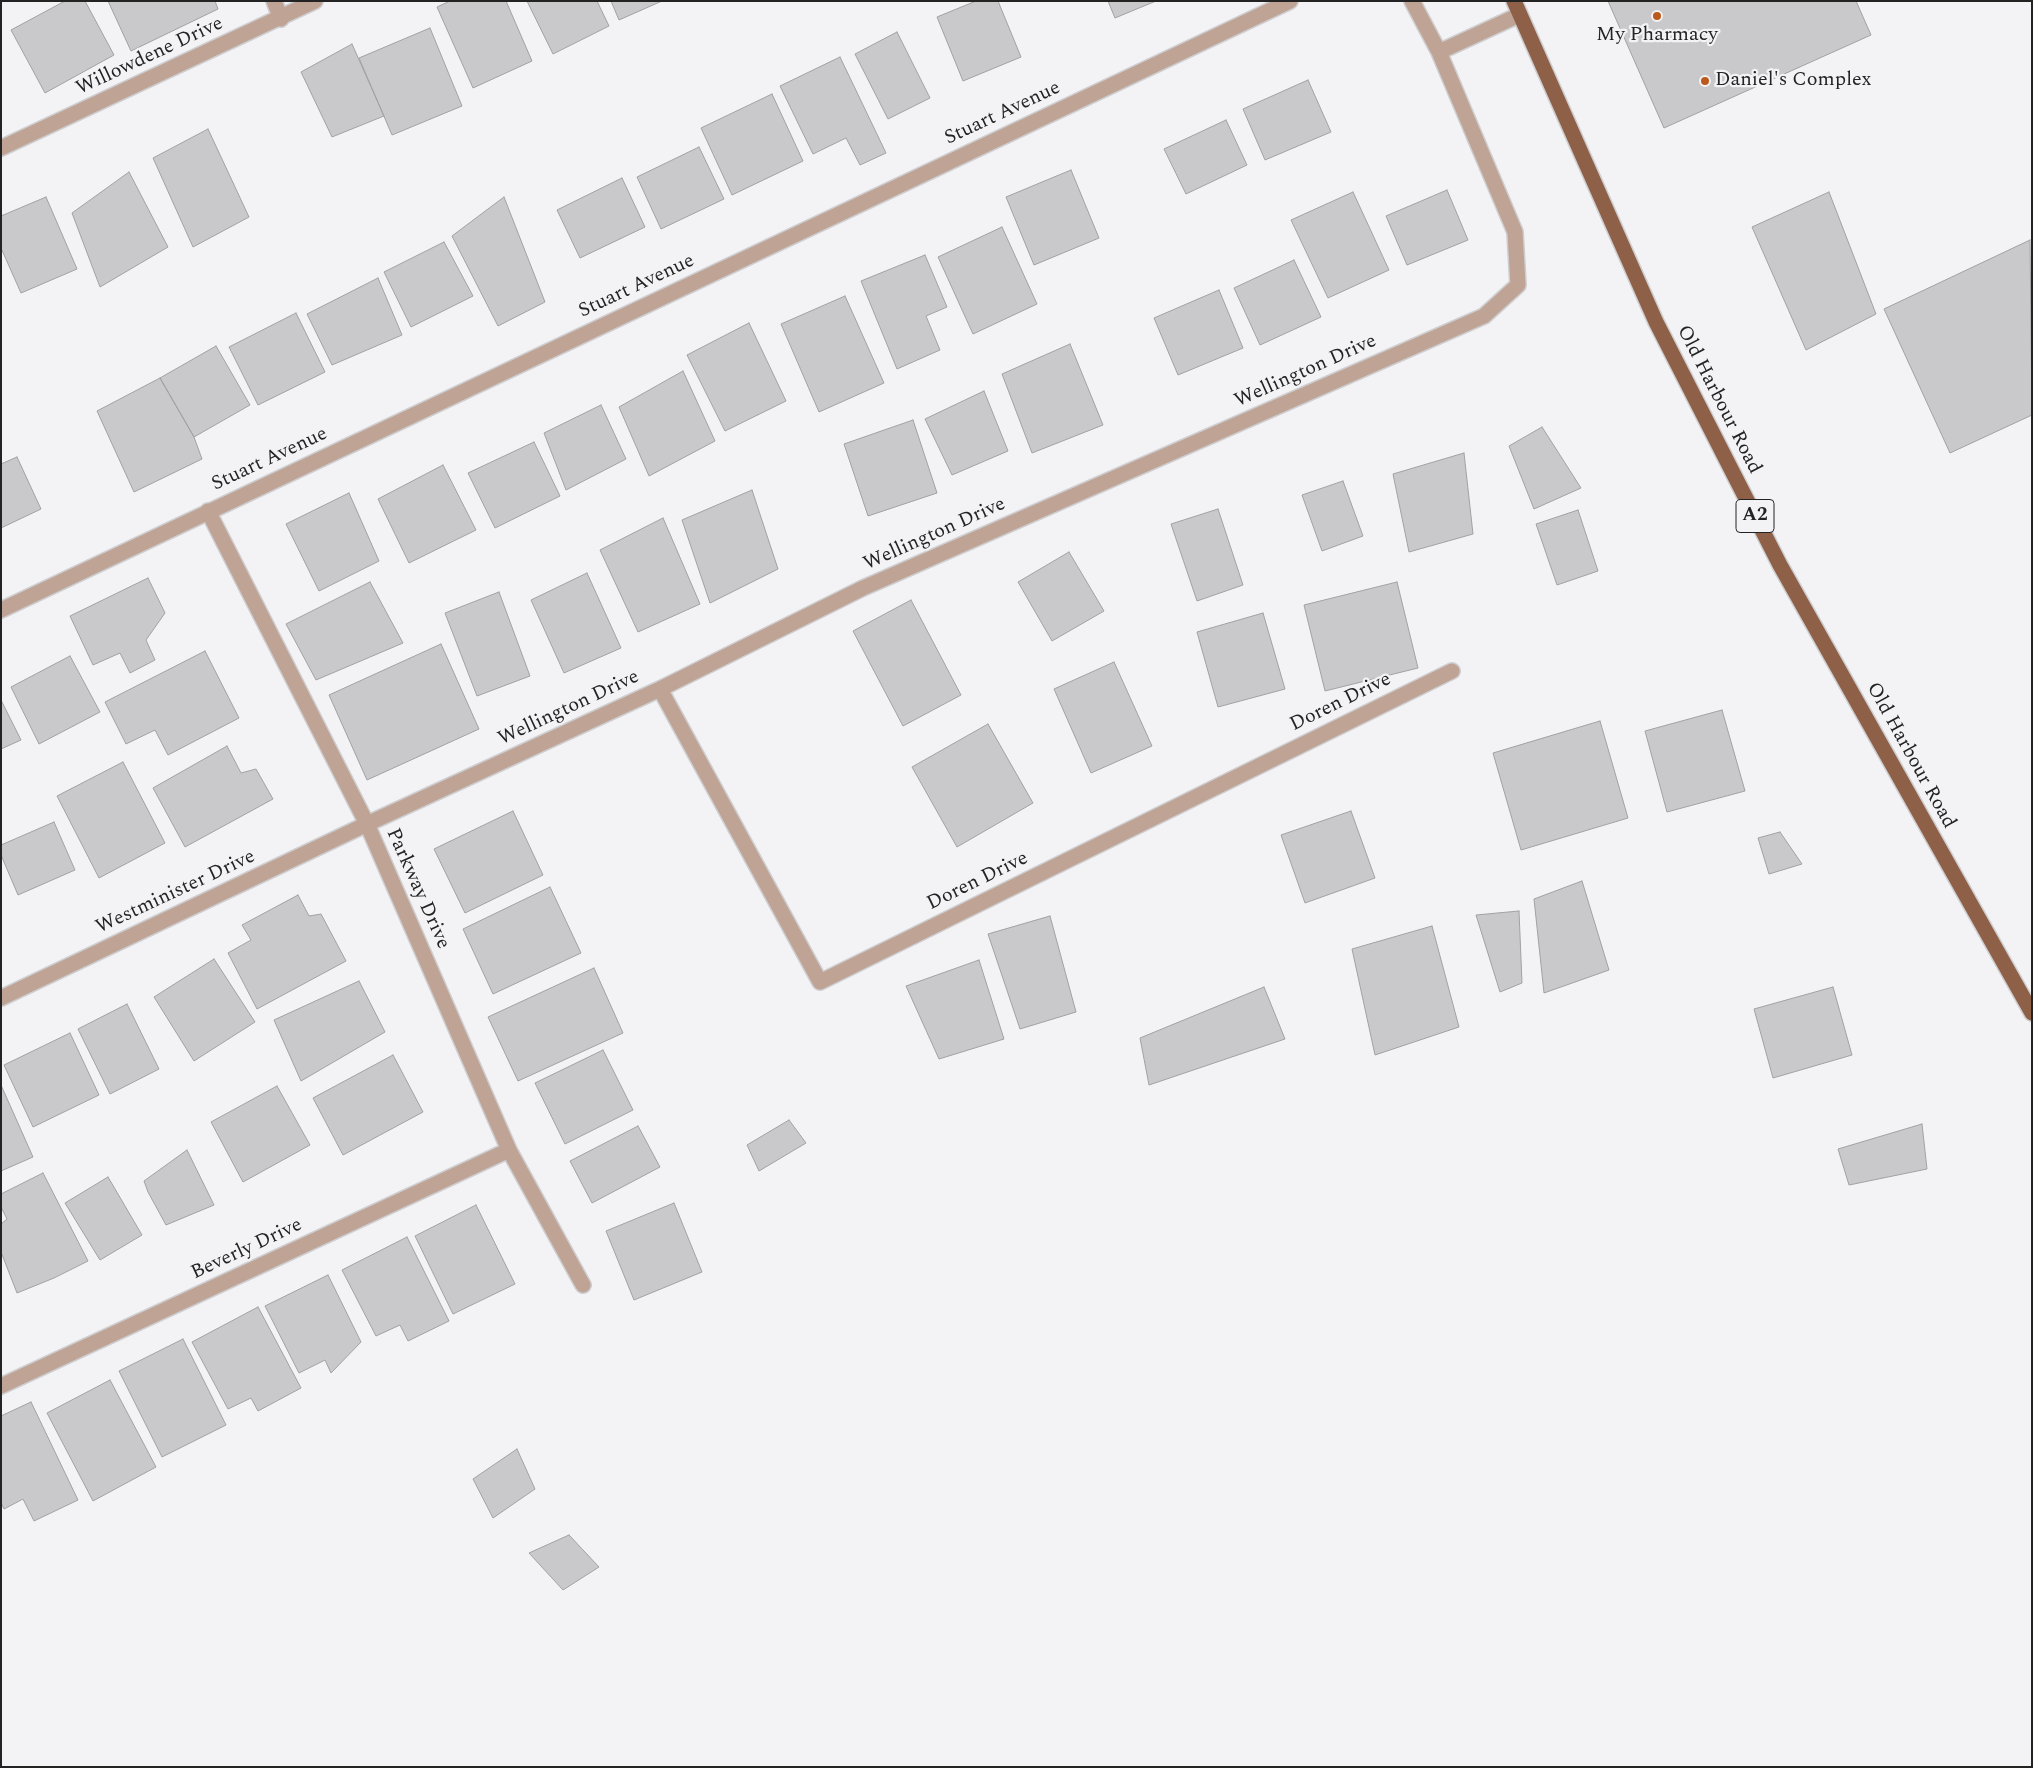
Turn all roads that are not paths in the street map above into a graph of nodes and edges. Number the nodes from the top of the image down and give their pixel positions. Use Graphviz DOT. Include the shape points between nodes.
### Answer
graph roads {
  1 [pos="274,1"];
  2 [pos="316,1"];
  3 [pos="1290,1"];
  4 [pos="1412,1"];
  5 [pos="1516,8"];
  6 [pos="281,19"];
  7 [pos="1439,52"];
  8 [pos="1,148"];
  9 [pos="208,512"];
  10 [pos="1,610"];
  11 [pos="1452,670"];
  12 [pos="660,689"];
  13 [pos="367,824"];
  14 [pos="1,998"];
  15 [pos="2032,1013"];
  16 [pos="509,1150"];
  17 [pos="583,1285"];
  18 [pos="1,1386"];
  1 -- 6 [label="street"];
  2 -- 6 [label="street, Willowdene Drive"];
  3 -- 9 [label="street, Stuart Avenue"];
  4 -- 7 [label="street"];
  5 -- 7 [label="street"];
  5 -- 15 [label="main road, Old Harbour Road / A2" via="1656,322 1758,522"];
  6 -- 8 [label="street, Willowdene Drive"];
  7 -- 12 [label="street, Wellington Drive" via="1515,232 1518,285 1484,316 863,588"];
  9 -- 10 [label="street, Stuart Avenue"];
  9 -- 13 [label="street, Parkway Drive"];
  11 -- 12 [label="street, Doren Drive" via="820,982"];
  12 -- 13 [label="street, Wellington Drive"];
  13 -- 14 [label="street, Westminister Drive"];
  13 -- 16 [label="street, Parkway Drive"];
  16 -- 17 [label="street, Parkway Drive"];
  16 -- 18 [label="street, Beverly Drive"];
}
